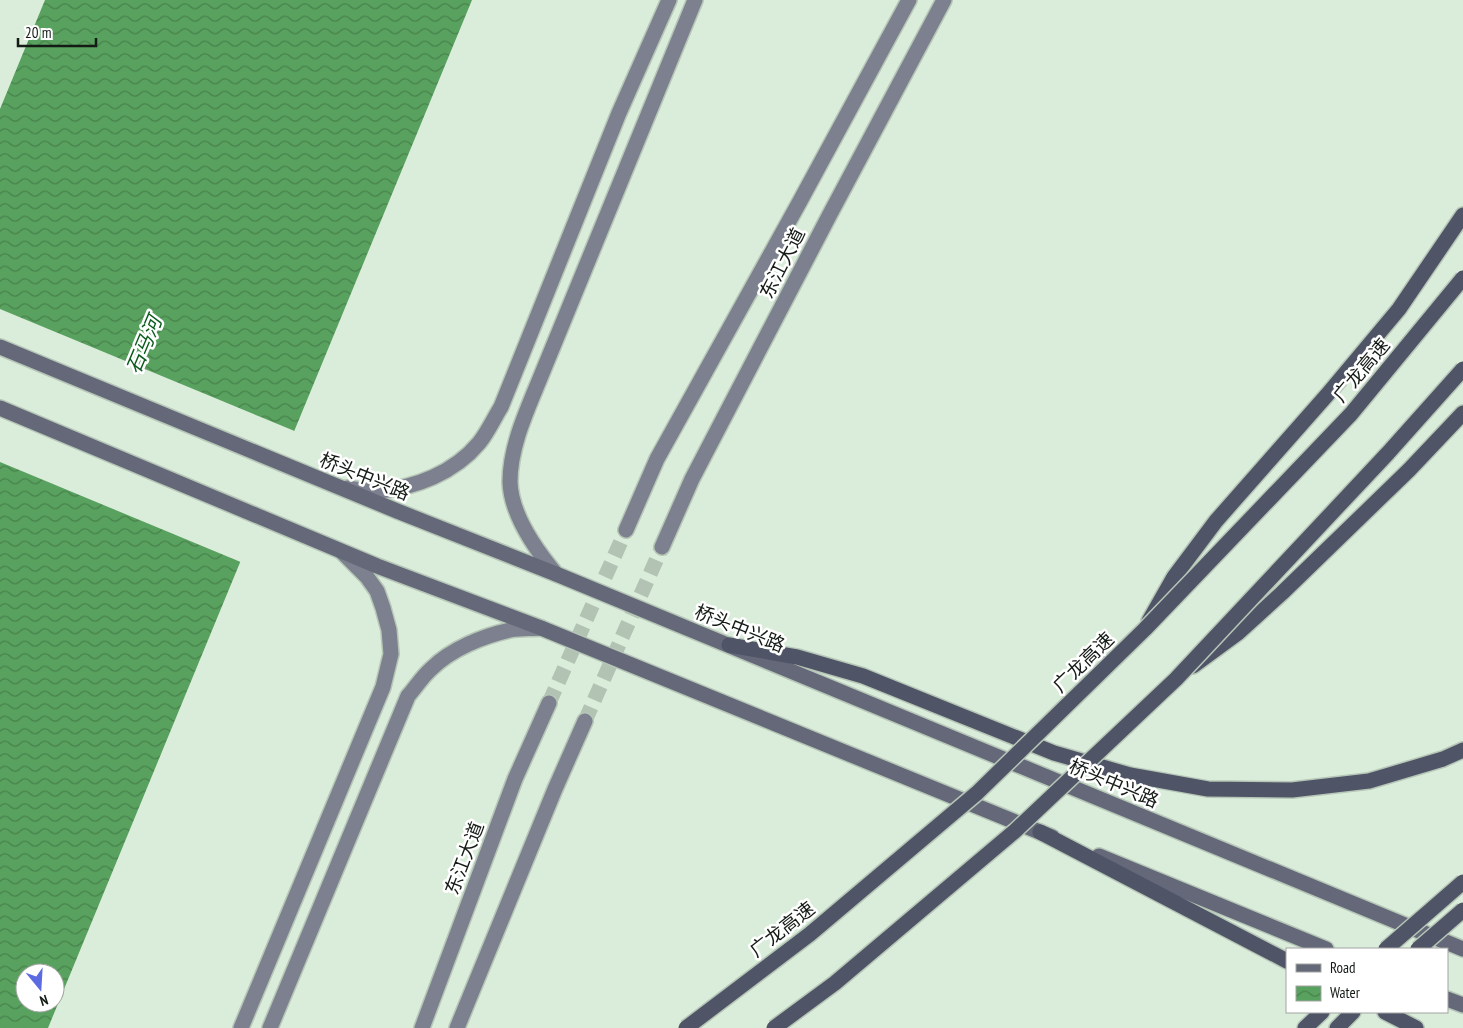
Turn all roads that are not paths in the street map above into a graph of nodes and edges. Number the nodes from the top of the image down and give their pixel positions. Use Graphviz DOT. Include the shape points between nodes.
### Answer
graph roads {
  1 [pos="669,0"];
  2 [pos="695,0"];
  3 [pos="909,0"];
  4 [pos="944,0"];
  5 [pos="1463,216"];
  6 [pos="1463,278"];
  7 [pos="0,347"];
  8 [pos="1463,369"];
  9 [pos="0,408"];
  10 [pos="1463,413"];
  11 [pos="340,487"];
  12 [pos="626,530"];
  13 [pos="662,547"];
  14 [pos="372,572"];
  15 [pos="556,574"];
  16 [pos="542,628"];
  17 [pos="1145,629"];
  18 [pos="729,645"];
  19 [pos="1176,679"];
  20 [pos="549,703"];
  21 [pos="585,721"];
  22 [pos="1463,750"];
  23 [pos="1040,832"];
  24 [pos="1463,882"];
  25 [pos="1463,910"];
  26 [pos="1324,948"];
  27 [pos="1387,948"];
  28 [pos="1419,948"];
  29 [pos="1463,949"];
  30 [pos="1286,960"];
  31 [pos="1448,999"];
  32 [pos="1463,1005"];
  33 [pos="1321,1013"];
  34 [pos="1352,1013"];
  35 [pos="1387,1013"];
  36 [pos="241,1028"];
  37 [pos="270,1028"];
  38 [pos="422,1028"];
  39 [pos="457,1028"];
  40 [pos="686,1028"];
  41 [pos="774,1028"];
  42 [pos="1305,1028"];
  43 [pos="1337,1028"];
  44 [pos="1416,1028"];
  1 -- 11 [label="main road" via="619,113 501,407 480,442 457,464 405,487 376,491"];
  2 -- 15 [label="main road" via="536,388 514,451 510,483 515,507 538,552"];
  3 -- 12 [label="main road, 东江大道" via="657,459"];
  4 -- 13 [label="main road, 东江大道" via="701,462"];
  5 -- 17 [label="highway, bridge" via="1399,309 1216,521 1174,577"];
  6 -- 17 [label="highway, 广龙高速, bridge" via="1351,414"];
  7 -- 11 [label="main road, 桥头中兴路"];
  8 -- 19 [label="highway, bridge"];
  9 -- 14 [label="main road" via="342,552"];
  10 -- 19 [label="highway, bridge" via="1282,593 1238,633"];
  11 -- 15 [label="main road, 桥头中兴路"];
  14 -- 16 [label="main road"];
  14 -- 36 [label="main road" via="389,630 391,654 383,687"];
  15 -- 18 [label="main road, 桥头中兴路"];
  16 -- 23 [label="main road"];
  16 -- 37 [label="main road" via="512,630 464,646 430,669 408,696"];
  17 -- 40 [label="highway, 广龙高速, bridge" via="976,793 810,934"];
  18 -- 22 [label="highway" via="797,657 863,676 1054,753 1130,775 1208,789 1292,790 1369,781"];
  18 -- 29 [label="main road, 桥头中兴路"];
  19 -- 41 [label="highway, bridge" via="1015,831 835,983"];
  20 -- 38 [label="main road, 东江大道" via="515,779"];
  21 -- 39 [label="main road"];
  23 -- 26 [label="main road"];
  23 -- 30 [label="highway"];
  24 -- 27 [label="highway, bridge"];
  25 -- 28 [label="highway, bridge"];
  31 -- 32 [label="main road"];
  33 -- 42 [label="highway"];
  34 -- 43 [label="highway"];
  35 -- 44 [label="highway"];
}
